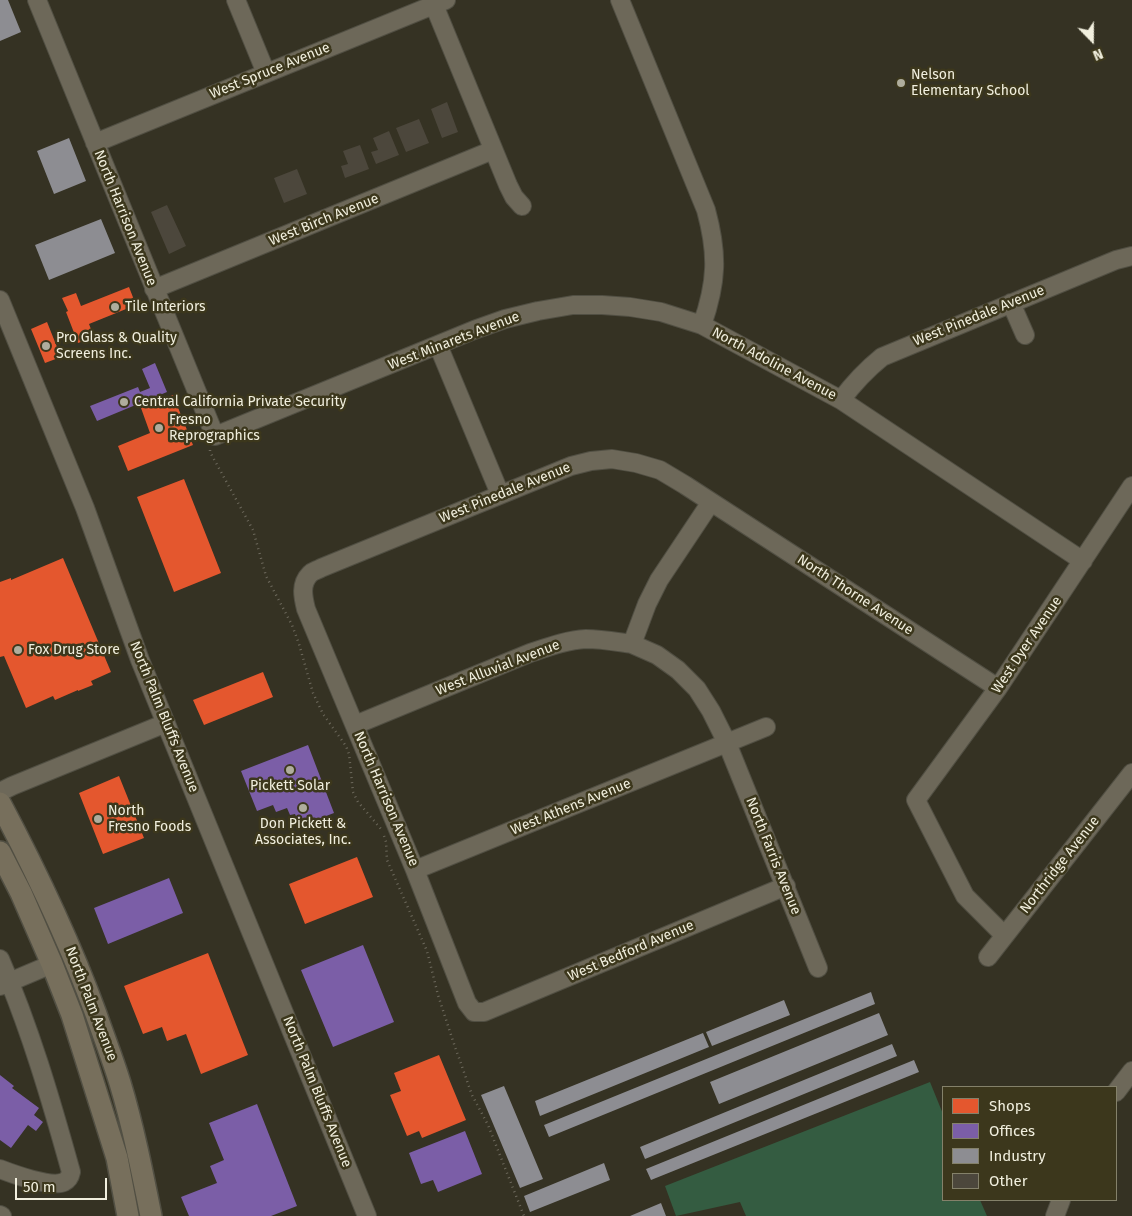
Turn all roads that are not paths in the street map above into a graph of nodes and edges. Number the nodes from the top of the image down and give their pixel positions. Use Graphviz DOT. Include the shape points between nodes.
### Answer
graph roads {
  1 [pos="37,0"];
  2 [pos="236,0"];
  3 [pos="620,0"];
  4 [pos="437,2"];
  5 [pos="266,73"];
  6 [pos="94,143"];
  7 [pos="493,150"];
  8 [pos="522,206"];
  9 [pos="1132,256"];
  10 [pos="154,289"];
  11 [pos="0,300"];
  12 [pos="1011,303"];
  13 [pos="702,325"];
  14 [pos="1025,336"];
  15 [pos="438,345"];
  16 [pos="841,400"];
  17 [pos="212,441"];
  18 [pos="1132,486"];
  19 [pos="500,494"];
  20 [pos="712,502"];
  21 [pos="1083,561"];
  22 [pos="304,584"];
  23 [pos="632,644"];
  24 [pos="998,688"];
  25 [pos="166,723"];
  26 [pos="355,725"];
  27 [pos="766,727"];
  28 [pos="727,743"];
  29 [pos="1132,773"];
  30 [pos="0,792"];
  31 [pos="0,803"];
  32 [pos="0,852"];
  33 [pos="416,870"];
  34 [pos="786,886"];
  35 [pos="1004,935"];
  36 [pos="988,957"];
  37 [pos="0,959"];
  38 [pos="52,964"];
  39 [pos="818,968"];
  40 [pos="5,984"];
  41 [pos="474,1012"];
  42 [pos="88,1063"];
  43 [pos="1132,1071"];
  44 [pos="1117,1091"];
  45 [pos="0,1169"];
  46 [pos="1061,1201"];
  47 [pos="128,1216"];
  48 [pos="140,1216"];
  49 [pos="151,1216"];
  50 [pos="367,1216"];
  51 [pos="1055,1216"];
  1 -- 6 [label="street, North Harrison Avenue"];
  2 -- 5 [label="street"];
  3 -- 13 [label="street, North Adoline Avenue" via="712,231 715,265"];
  4 -- 5 [label="street, West Spruce Avenue"];
  4 -- 7 [label="street"];
  5 -- 6 [label="street, West Spruce Avenue"];
  6 -- 10 [label="street, North Harrison Avenue"];
  7 -- 8 [label="street" via="510,191"];
  7 -- 10 [label="street, West Birch Avenue"];
  9 -- 12 [label="street, West Pinedale Avenue"];
  10 -- 17 [label="street, North Harrison Avenue"];
  11 -- 25 [label="street, North Palm Bluffs Avenue" via="85,508"];
  12 -- 14 [label="street"];
  12 -- 16 [label="street, West Pinedale Avenue" via="882,357"];
  13 -- 15 [label="street, West Minarets Avenue" via="661,312 630,307 573,306 538,310 505,319"];
  13 -- 16 [label="street, North Adoline Avenue"];
  15 -- 17 [label="street, West Minarets Avenue"];
  15 -- 19 [label="street"];
  16 -- 21 [label="street, North Adoline Avenue"];
  18 -- 21 [label="street, West Dyer Avenue"];
  19 -- 20 [label="street, West Pinedale Avenue" via="571,466 612,459 660,470"];
  19 -- 22 [label="street, West Pinedale Avenue" via="321,568 310,574"];
  20 -- 23 [label="street" via="659,580"];
  20 -- 24 [label="street, North Thorne Avenue"];
  21 -- 24 [label="street, West Dyer Avenue"];
  22 -- 26 [label="street, North Harrison Avenue" via="306,609"];
  23 -- 26 [label="street, West Alluvial Avenue" via="585,639 556,644"];
  23 -- 28 [label="street, North Farris Avenue" via="657,655 678,670 711,710"];
  24 -- 35 [label="street, West Dyer Avenue" via="916,800 965,896"];
  25 -- 30 [label="street"];
  25 -- 50 [label="street, North Palm Bluffs Avenue"];
  26 -- 33 [label="street, North Harrison Avenue"];
  27 -- 28 [label="street"];
  28 -- 33 [label="street, West Athens Avenue"];
  28 -- 34 [label="street, North Farris Avenue"];
  29 -- 35 [label="street, Northridge Avenue"];
  31 -- 49 [label="main road, North Palm Avenue" via="54,910 101,1027 120,1082"];
  32 -- 38 [label="main road, North Palm Avenue"];
  33 -- 41 [label="street, North Harrison Avenue" via="467,1003"];
  34 -- 39 [label="street, North Farris Avenue"];
  34 -- 41 [label="street, West Bedford Avenue" via="484,1012"];
  35 -- 36 [label="street, Northridge Avenue"];
  37 -- 40 [label="street"];
  38 -- 40 [label="street"];
  38 -- 42 [label="main road, North Palm Avenue"];
  40 -- 45 [label="street" via="36,1052 70,1177 56,1183 28,1179"];
  42 -- 47 [label="main road, North Palm Avenue" via="117,1158"];
  42 -- 48 [label="main road" via="114,1113"];
  43 -- 44 [label="street"];
  46 -- 51 [label="street"];
}
